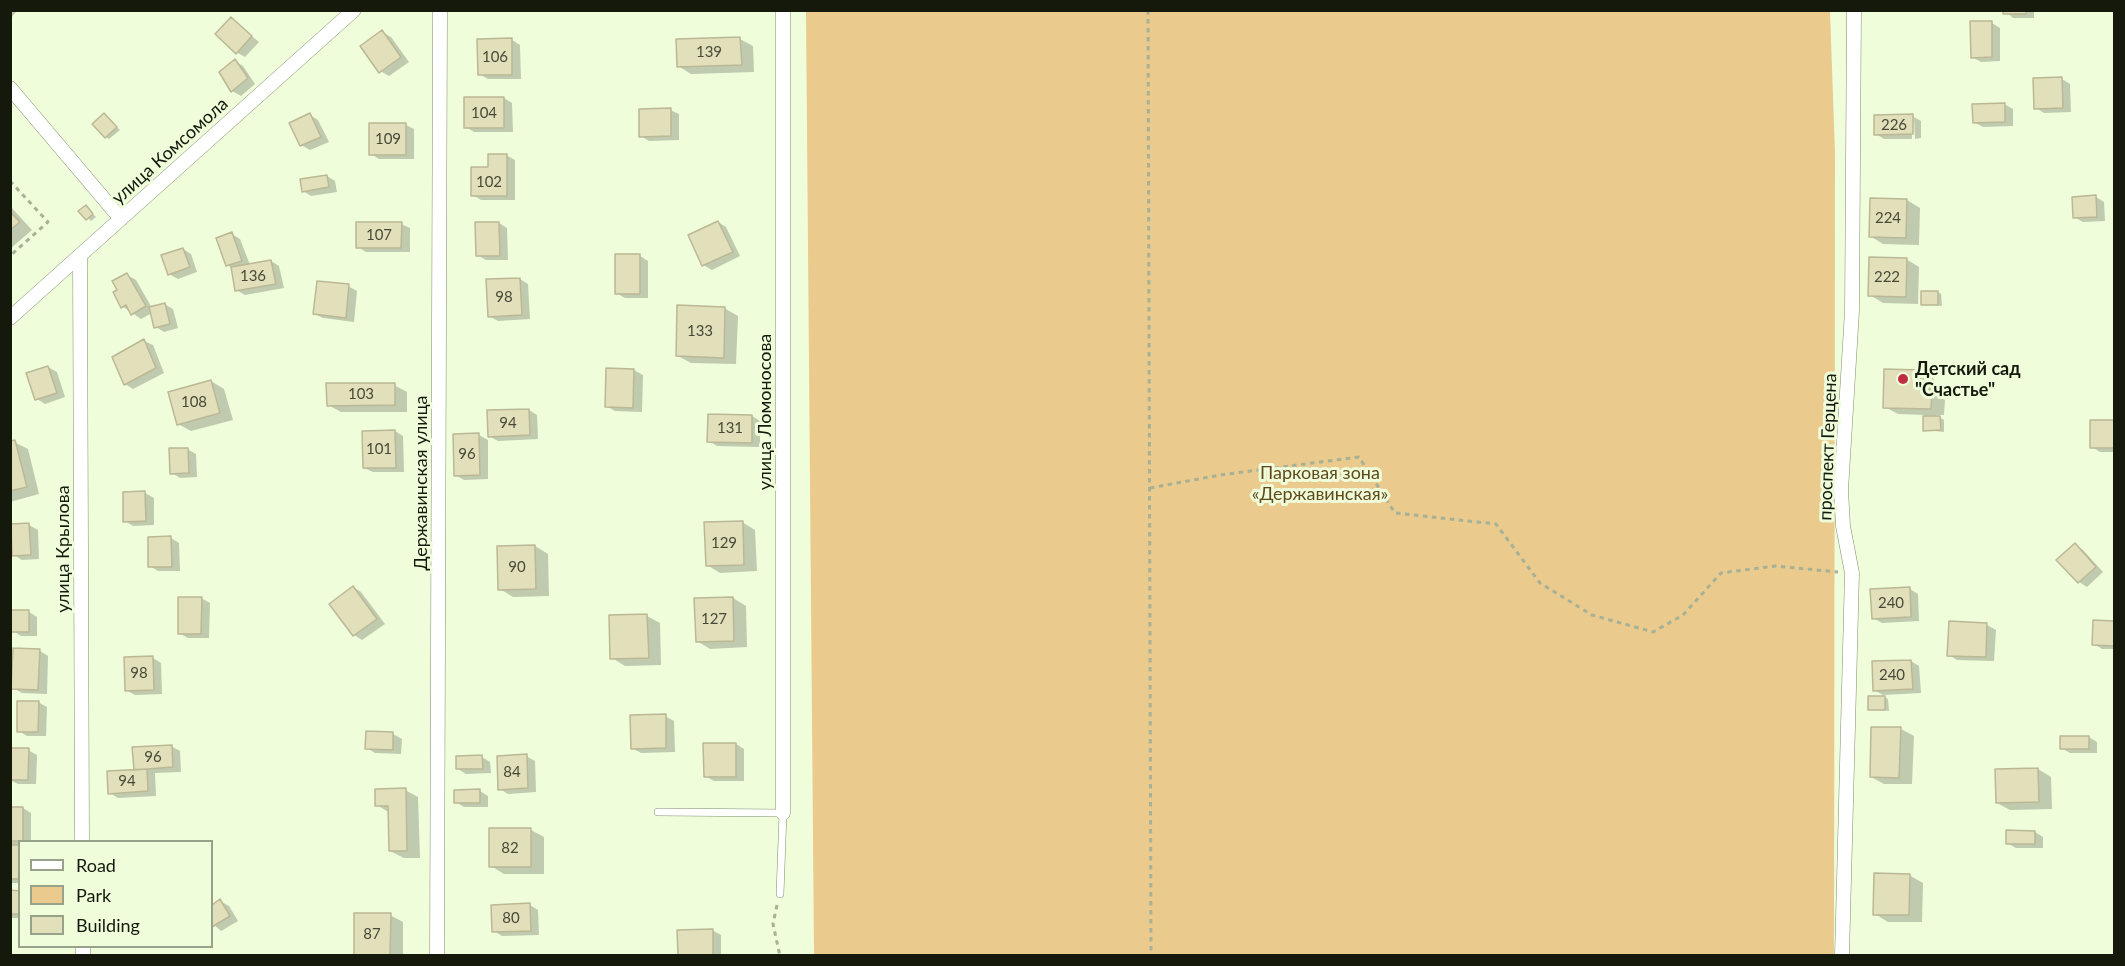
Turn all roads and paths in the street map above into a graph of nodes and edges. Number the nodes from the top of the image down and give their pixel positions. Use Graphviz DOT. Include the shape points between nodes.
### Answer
graph roads {
  1 [pos="354,10"];
  2 [pos="440,10"];
  3 [pos="783,10"];
  4 [pos="1148,10"];
  5 [pos="1854,10"];
  6 [pos="10,88"];
  7 [pos="10,181"];
  8 [pos="121,219"];
  9 [pos="10,256"];
  10 [pos="80,256"];
  11 [pos="10,318"];
  12 [pos="1150,488"];
  13 [pos="1852,573"];
  14 [pos="658,812"];
  15 [pos="783,813"];
  16 [pos="82,840"];
  17 [pos="780,894"];
  18 [pos="437,956"];
  19 [pos="780,956"];
  20 [pos="1151,956"];
  21 [pos="1842,956"];
  1 -- 8 [label="street, улица Комсомола"];
  2 -- 18 [label="street, Державинская улица"];
  3 -- 15 [label="street, улица Ломоносова"];
  4 -- 12 [label="path"];
  5 -- 13 [label="street, проспект Герцена" via="1852,311 1841,490"];
  6 -- 8 [label="street"];
  7 -- 9 [label="path" via="48,222"];
  8 -- 10 [label="street, улица Комсомола"];
  10 -- 11 [label="street, улица Комсомола"];
  10 -- 16 [label="street, улица Крылова"];
  12 -- 13 [label="path" via="1359,457 1395,513 1496,524 1540,583 1592,615 1653,632 1683,615 1721,573 1775,566"];
  12 -- 20 [label="path"];
  13 -- 21 [label="street, проспект Герцена"];
  14 -- 15 [label="lane"];
  15 -- 17 [label="lane"];
  17 -- 19 [label="path" via="773,924"];
}
